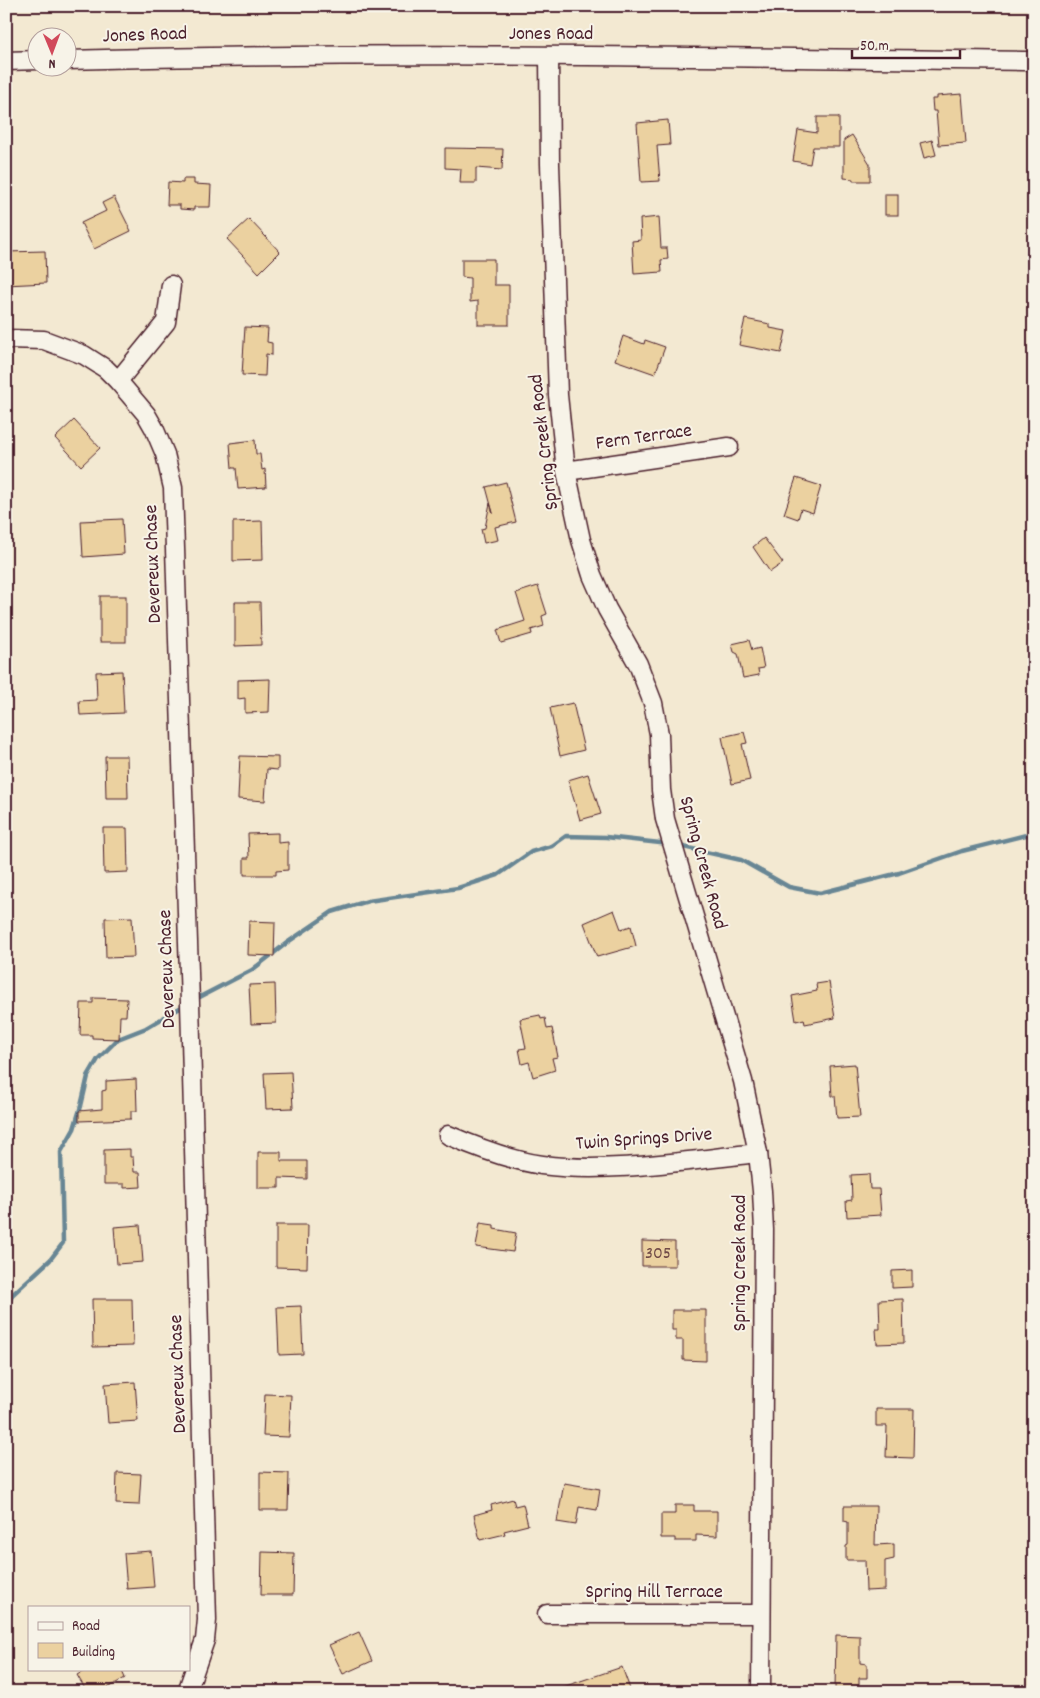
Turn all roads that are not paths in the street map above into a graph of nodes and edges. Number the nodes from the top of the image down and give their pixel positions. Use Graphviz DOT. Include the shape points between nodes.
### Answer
graph roads {
  1 [pos="549,56"];
  2 [pos="28,60"];
  3 [pos="78,60"];
  4 [pos="6,61"];
  5 [pos="1034,61"];
  6 [pos="171,285"];
  7 [pos="6,339"];
  8 [pos="118,381"];
  9 [pos="729,447"];
  10 [pos="566,471"];
  11 [pos="448,1135"];
  12 [pos="758,1153"];
  13 [pos="546,1614"];
  14 [pos="760,1614"];
  15 [pos="187,1692"];
  16 [pos="761,1692"];
  1 -- 3 [label="street, Jones Road" via="211,56"];
  1 -- 5 [label="street, Jones Road"];
  1 -- 10 [label="street, Spring Creek Road" via="558,395"];
  2 -- 4 [label="street"];
  6 -- 8 [label="street" via="166,322"];
  7 -- 8 [label="street, Devereux Chase" via="44,340 84,355 106,368"];
  8 -- 15 [label="street, Devereux Chase" via="154,428 165,454 173,488 207,1620 205,1640"];
  9 -- 10 [label="street, Fern Terrace"];
  10 -- 12 [label="street, Spring Creek Road" via="592,575 638,664 653,703 659,734 665,819 743,1081"];
  11 -- 12 [label="street, Twin Springs Drive" via="509,1158 573,1168"];
  12 -- 14 [label="street, Spring Creek Road" via="764,1230"];
  13 -- 14 [label="street, Spring Hill Terrace"];
  14 -- 16 [label="street, Spring Creek Road"];
}
